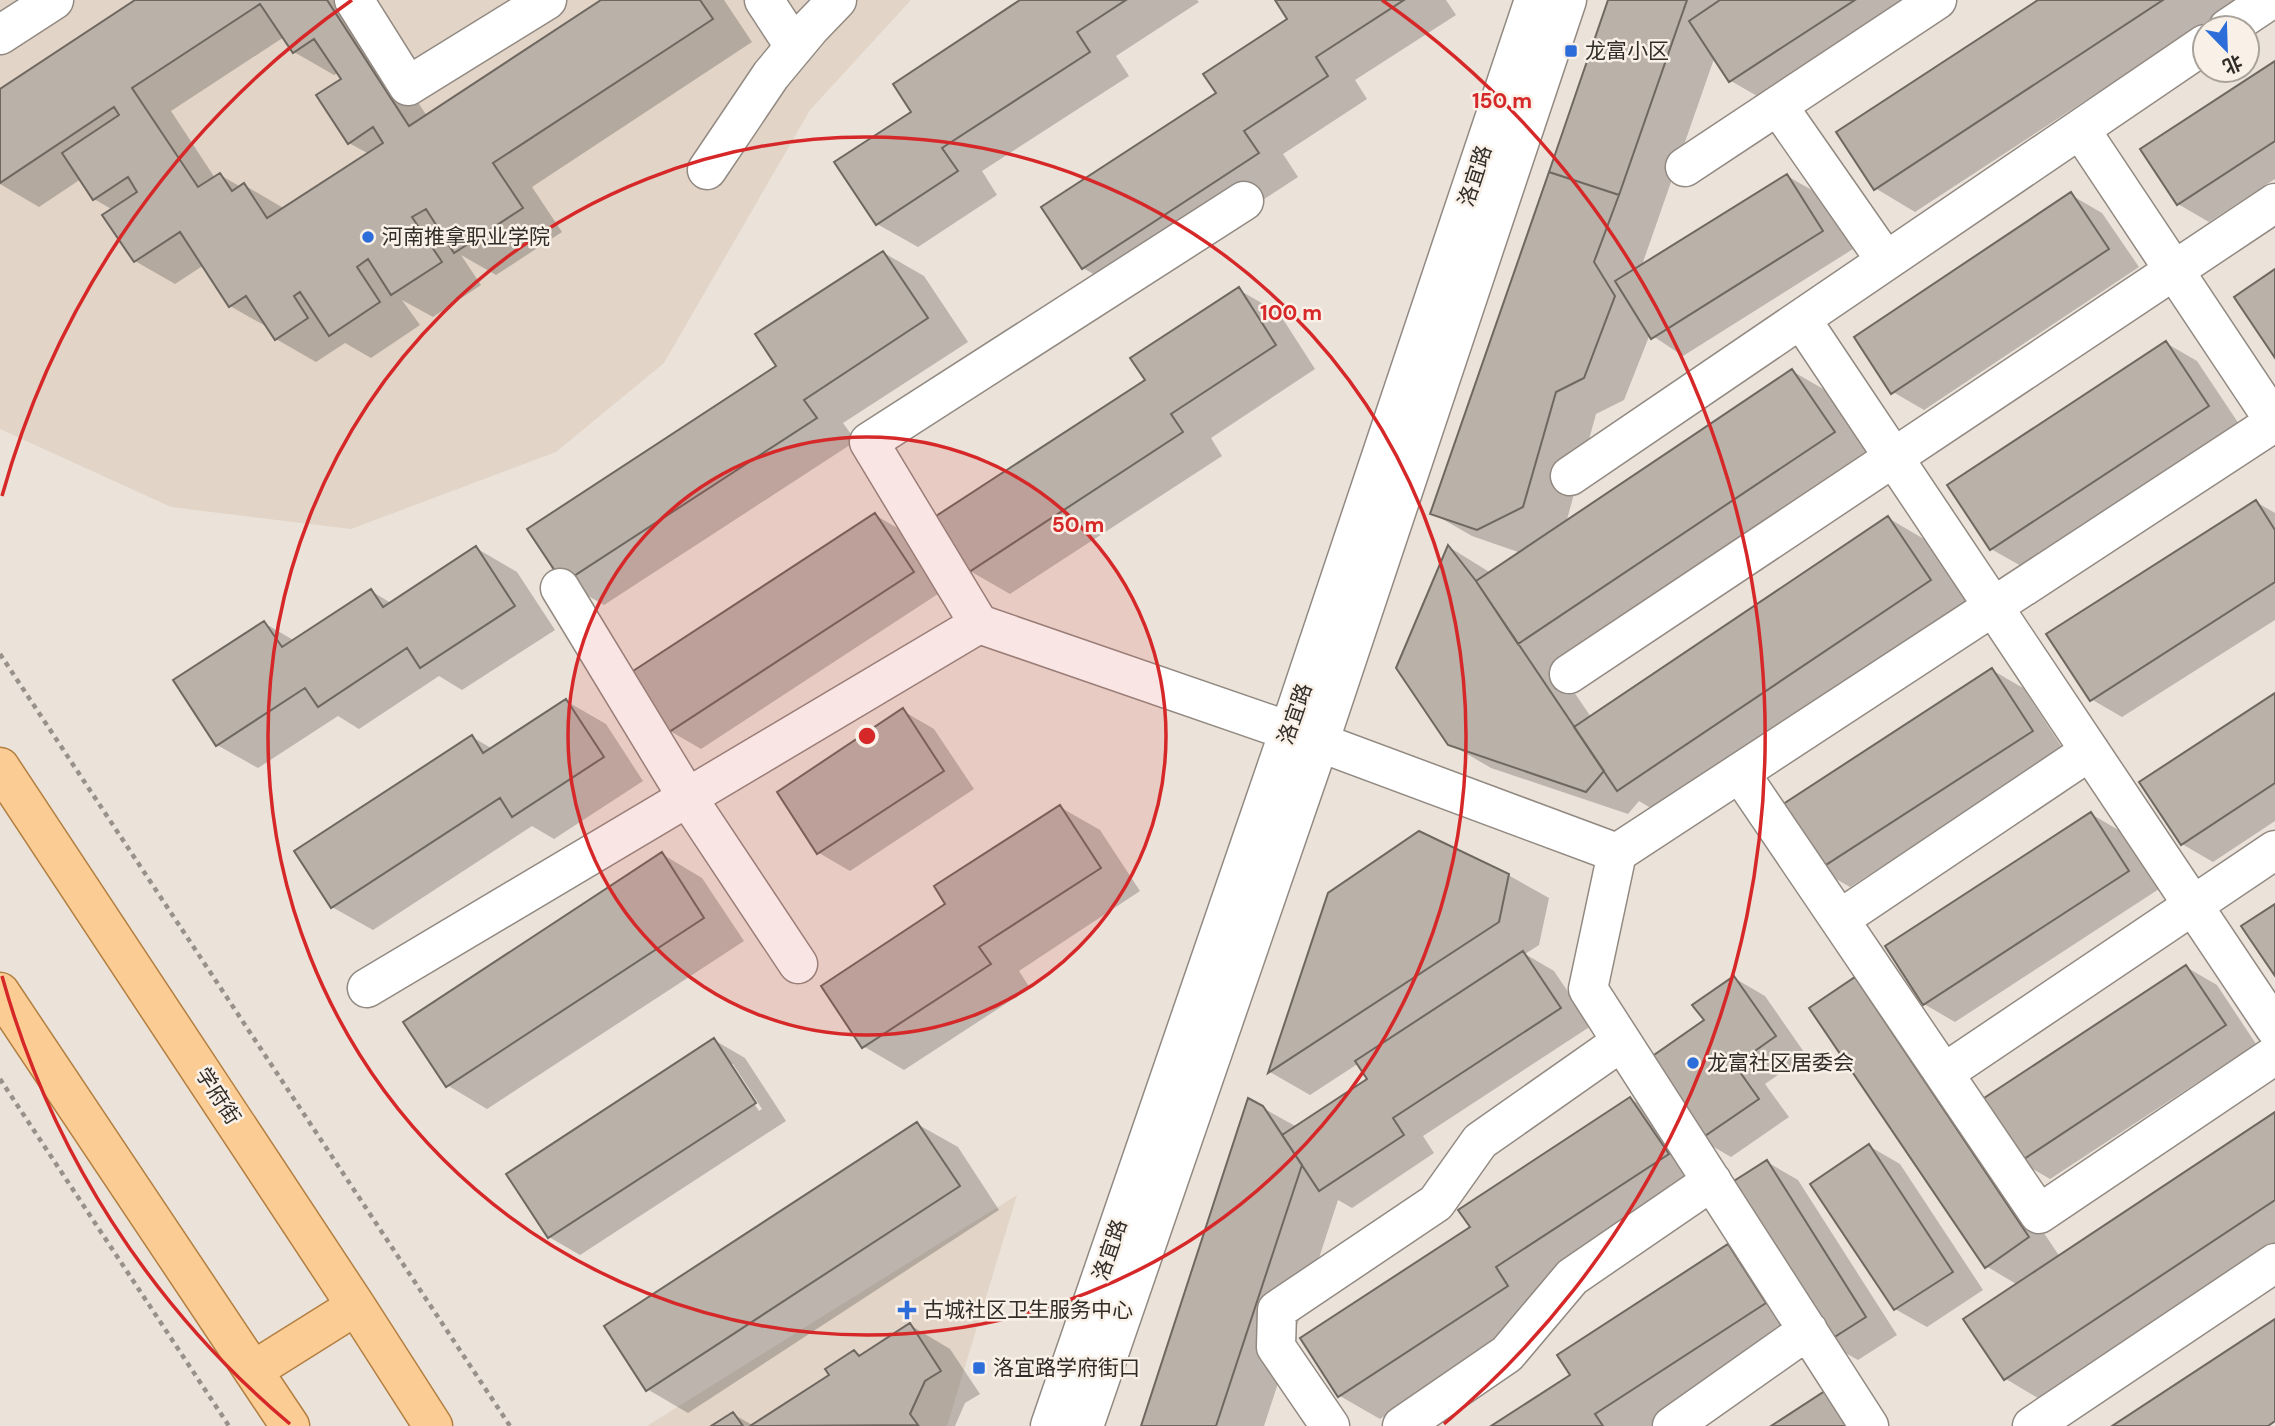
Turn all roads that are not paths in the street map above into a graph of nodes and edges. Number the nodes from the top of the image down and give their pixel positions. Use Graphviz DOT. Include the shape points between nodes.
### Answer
graph roads {
  1 [pos="54,0"];
  2 [pos="354,0"];
  3 [pos="547,0"];
  4 [pos="764,0"];
  5 [pos="837,0"];
  6 [pos="1534,0"];
  7 [pos="1567,0"];
  8 [pos="1937,0"];
  9 [pos="2270,0"];
  10 [pos="2249,14"];
  11 [pos="0,35"];
  12 [pos="794,46"];
  13 [pos="2191,54"];
  14 [pos="1778,106"];
  15 [pos="2080,129"];
  16 [pos="1685,167"];
  17 [pos="707,170"];
  18 [pos="1244,201"];
  19 [pos="2275,203"];
  20 [pos="1886,261"];
  21 [pos="2174,270"];
  22 [pos="1801,319"];
  23 [pos="2275,422"];
  24 [pos="1893,457"];
  25 [pos="1570,476"];
  26 [pos="559,588"];
  27 [pos="1993,607"];
  28 [pos="979,624"];
  29 [pos="1569,674"];
  30 [pos="1304,736"];
  31 [pos="2090,751"];
  32 [pos="0,767"];
  33 [pos="1740,773"];
  34 [pos="687,797"];
  35 [pos="2275,850"];
  36 [pos="1617,853"];
  37 [pos="2193,905"];
  38 [pos="1840,919"];
  39 [pos="798,964"];
  40 [pos="367,988"];
  41 [pos="0,992"];
  42 [pos="2275,1028"];
  43 [pos="1621,1042"];
  44 [pos="2275,1055"];
  45 [pos="1944,1073"];
  46 [pos="1712,1181"];
  47 [pos="2275,1263"];
  48 [pos="356,1306"];
  49 [pos="1808,1330"];
  50 [pos="254,1370"];
  51 [pos="290,1426"];
  52 [pos="433,1426"];
  53 [pos="1050,1426"];
  54 [pos="1084,1426"];
  55 [pos="1329,1426"];
  56 [pos="1402,1426"];
  57 [pos="1672,1426"];
  58 [pos="1869,1426"];
  59 [pos="2032,1426"];
  1 -- 11 [label="street"];
  2 -- 3 [label="street" via="408,86"];
  4 -- 12 [label="street"];
  5 -- 12 [label="street"];
  6 -- 30 [label="street, 洛宜路"];
  7 -- 30 [label="street, 洛宜路"];
  8 -- 14 [label="street"];
  9 -- 10 [label="street"];
  12 -- 17 [label="street"];
  13 -- 15 [label="street"];
  14 -- 16 [label="street"];
  14 -- 20 [label="street"];
  15 -- 20 [label="street"];
  15 -- 21 [label="street"];
  18 -- 28 [label="street" via="869,442"];
  19 -- 21 [label="street"];
  20 -- 22 [label="street"];
  21 -- 23 [label="street"];
  21 -- 24 [label="street"];
  22 -- 24 [label="street"];
  22 -- 25 [label="street"];
  23 -- 27 [label="street"];
  24 -- 27 [label="street"];
  24 -- 29 [label="street"];
  26 -- 34 [label="street"];
  27 -- 31 [label="street"];
  27 -- 33 [label="street"];
  28 -- 30 [label="street"];
  28 -- 34 [label="street"];
  30 -- 36 [label="street"];
  30 -- 53 [label="street, 洛宜路"];
  30 -- 54 [label="street, 洛宜路"];
  31 -- 37 [label="street"];
  31 -- 38 [label="street"];
  32 -- 48 [label="main road, 学府街"];
  33 -- 36 [label="street"];
  33 -- 38 [label="street"];
  34 -- 39 [label="street"];
  34 -- 40 [label="street"];
  35 -- 37 [label="street"];
  36 -- 43 [label="street" via="1588,989"];
  37 -- 42 [label="street"];
  37 -- 45 [label="street"];
  38 -- 45 [label="street"];
  41 -- 50 [label="main road"];
  43 -- 46 [label="street"];
  43 -- 55 [label="street" via="1480,1141 1436,1203 1277,1311 1276,1348"];
  44 -- 45 [label="street" via="2039,1214"];
  46 -- 49 [label="street"];
  46 -- 56 [label="street" via="1572,1277 1507,1354"];
  47 -- 59 [label="street"];
  48 -- 50 [label="main road"];
  48 -- 52 [label="main road, 学府街"];
  49 -- 57 [label="street"];
  49 -- 58 [label="street"];
  50 -- 51 [label="main road"];
}
